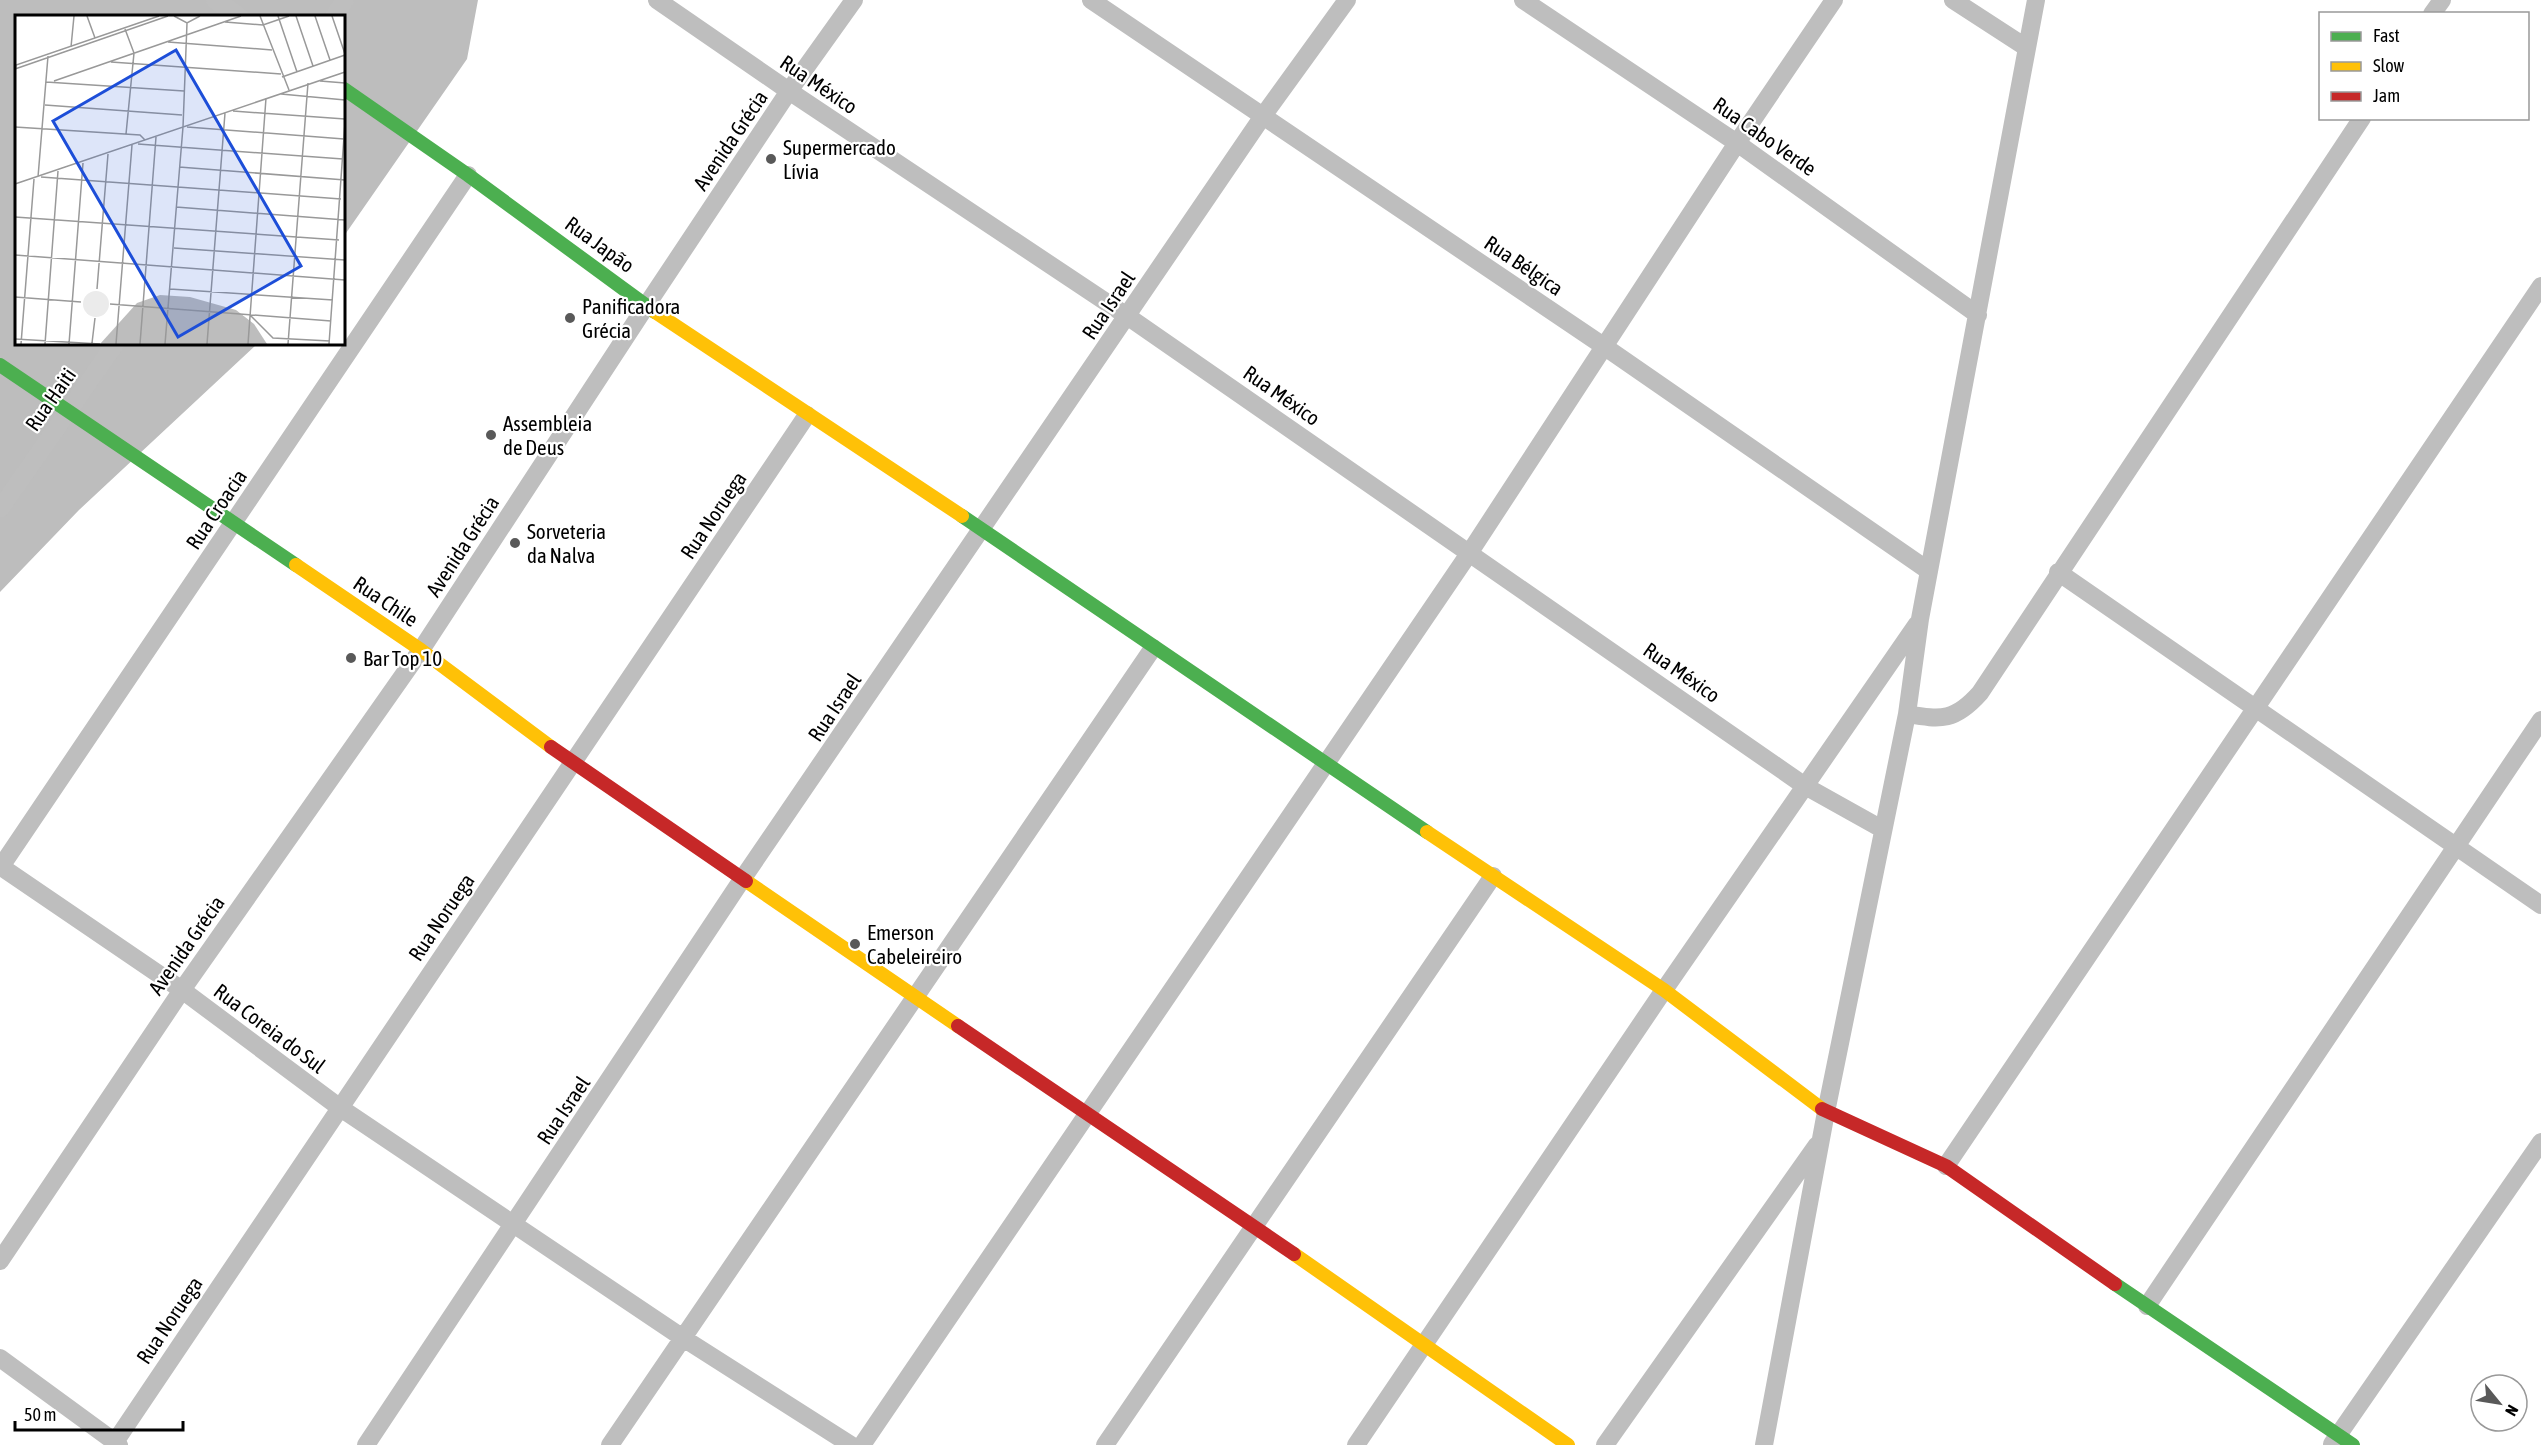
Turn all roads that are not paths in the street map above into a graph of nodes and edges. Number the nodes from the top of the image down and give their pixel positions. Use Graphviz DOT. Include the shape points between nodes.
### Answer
graph roads {
  1 [pos="215,0"];
  2 [pos="345,0"];
  3 [pos="657,0"];
  4 [pos="854,0"];
  5 [pos="1091,0"];
  6 [pos="1347,0"];
  7 [pos="1523,0"];
  8 [pos="1834,0"];
  9 [pos="1953,0"];
  10 [pos="2036,0"];
  11 [pos="237,15"];
  12 [pos="335,15"];
  13 [pos="2027,48"];
  14 [pos="345,90"];
  15 [pos="789,91"];
  16 [pos="1263,116"];
  17 [pos="2361,120"];
  18 [pos="1737,143"];
  19 [pos="468,175"];
  20 [pos="2541,286"];
  21 [pos="646,306"];
  22 [pos="1977,315"];
  23 [pos="1128,316"];
  24 [pos="114,345"];
  25 [pos="1605,347"];
  26 [pos="0,365"];
  27 [pos="69,411"];
  28 [pos="807,416"];
  29 [pos="0,510"];
  30 [pos="234,522"];
  31 [pos="983,529"];
  32 [pos="1470,552"];
  33 [pos="1929,571"];
  34 [pos="2058,572"];
  35 [pos="1920,619"];
  36 [pos="1153,648"];
  37 [pos="421,651"];
  38 [pos="2257,709"];
  39 [pos="1906,714"];
  40 [pos="2541,720"];
  41 [pos="573,764"];
  42 [pos="1325,765"];
  43 [pos="1805,786"];
  44 [pos="1882,829"];
  45 [pos="2455,846"];
  46 [pos="0,867"];
  47 [pos="1493,876"];
  48 [pos="743,878"];
  49 [pos="2541,905"];
  50 [pos="182,990"];
  51 [pos="1664,990"];
  52 [pos="914,996"];
  53 [pos="339,1107"];
  54 [pos="1826,1112"];
  55 [pos="1087,1115"];
  56 [pos="1821,1139"];
  57 [pos="2541,1142"];
  58 [pos="1946,1166"];
  59 [pos="514,1224"];
  60 [pos="1253,1226"];
  61 [pos="0,1261"];
  62 [pos="2147,1306"];
  63 [pos="683,1338"];
  64 [pos="1425,1342"];
  65 [pos="0,1358"];
  66 [pos="2341,1442"];
  67 [pos="115,1444"];
  68 [pos="366,1445"];
  69 [pos="610,1445"];
  70 [pos="851,1445"];
  71 [pos="862,1445"];
  72 [pos="1105,1445"];
  73 [pos="1356,1445"];
  74 [pos="1568,1445"];
  75 [pos="1605,1445"];
  76 [pos="1764,1445"];
  1 -- 11 [label="street"];
  2 -- 12 [label="street"];
  3 -- 15 [label="street, Rua México"];
  4 -- 15 [label="street, Avenida Grécia"];
  5 -- 16 [label="street, Rua Bélgica"];
  6 -- 16 [label="street, Rua Israel"];
  7 -- 18 [label="street, Rua Cabo Verde"];
  8 -- 18 [label="street"];
  9 -- 13 [label="street"];
  10 -- 13 [label="street"];
  13 -- 22 [label="street"];
  14 -- 19 [label="street, Rua Japão"];
  15 -- 21 [label="street, Avenida Grécia"];
  15 -- 23 [label="street, Rua México"];
  16 -- 23 [label="street, Rua Israel"];
  16 -- 25 [label="street, Rua Bélgica"];
  17 -- 34 [label="street"];
  18 -- 22 [label="street, Rua Cabo Verde"];
  18 -- 25 [label="street"];
  19 -- 21 [label="street, Rua Japão"];
  19 -- 30 [label="street, Rua Croacia"];
  20 -- 38 [label="street"];
  21 -- 28 [label="street, Rua Japão"];
  21 -- 37 [label="street, Avenida Grécia"];
  22 -- 33 [label="street"];
  23 -- 31 [label="street, Rua Israel"];
  23 -- 32 [label="street, Rua México"];
  24 -- 27 [label="street, Rua Haiti"];
  25 -- 32 [label="street"];
  25 -- 33 [label="street, Rua Bélgica"];
  26 -- 27 [label="street, Rua Chile"];
  27 -- 29 [label="street, Rua Haiti"];
  27 -- 30 [label="street, Rua Chile"];
  28 -- 31 [label="street, Rua Japão"];
  28 -- 41 [label="street, Rua Noruega"];
  30 -- 37 [label="street, Rua Chile"];
  30 -- 46 [label="street, Rua Croacia"];
  31 -- 36 [label="street, Rua Japão"];
  31 -- 48 [label="street, Rua Israel"];
  32 -- 42 [label="street"];
  32 -- 43 [label="street, Rua México"];
  33 -- 35 [label="street"];
  34 -- 38 [label="street"];
  34 -- 39 [label="street" via="1965,710 1948,718"];
  35 -- 39 [label="street"];
  35 -- 43 [label="street"];
  36 -- 42 [label="street, Rua Japão"];
  36 -- 52 [label="street"];
  37 -- 41 [label="street, Rua Chile"];
  37 -- 50 [label="street, Avenida Grécia"];
  38 -- 45 [label="street"];
  38 -- 58 [label="street"];
  39 -- 44 [label="street"];
  40 -- 45 [label="street"];
  41 -- 48 [label="street, Rua Chile"];
  41 -- 53 [label="street, Rua Noruega"];
  42 -- 47 [label="street, Rua Japão"];
  42 -- 55 [label="street"];
  43 -- 44 [label="street, Rua México"];
  43 -- 51 [label="street"];
  44 -- 54 [label="street"];
  45 -- 49 [label="street"];
  45 -- 62 [label="street"];
  46 -- 50 [label="street, Rua Coreia do Sul"];
  47 -- 51 [label="street, Rua Japão"];
  47 -- 60 [label="street"];
  48 -- 52 [label="street, Rua Chile"];
  48 -- 59 [label="street, Rua Israel"];
  50 -- 53 [label="street, Rua Coreia do Sul"];
  50 -- 61 [label="street, Avenida Grécia"];
  51 -- 54 [label="street, Rua Japão"];
  51 -- 64 [label="street"];
  52 -- 55 [label="street, Rua Chile"];
  52 -- 63 [label="street"];
  53 -- 59 [label="street, Rua Coreia do Sul"];
  53 -- 67 [label="street, Rua Noruega"];
  54 -- 56 [label="street"];
  54 -- 58 [label="street, Rua Japão"];
  55 -- 60 [label="street, Rua Chile"];
  55 -- 71 [label="street"];
  56 -- 75 [label="street"];
  56 -- 76 [label="street"];
  57 -- 66 [label="street"];
  58 -- 62 [label="street, Rua Japão"];
  59 -- 63 [label="street, Rua Coreia do Sul"];
  59 -- 68 [label="street, Rua Israel"];
  60 -- 64 [label="street, Rua Chile"];
  60 -- 72 [label="street"];
  62 -- 66 [label="street, Rua Japão"];
  63 -- 69 [label="street"];
  63 -- 70 [label="street, Rua Coreia do Sul"];
  64 -- 73 [label="street"];
  64 -- 74 [label="street, Rua Chile"];
  65 -- 67 [label="street"];
}
